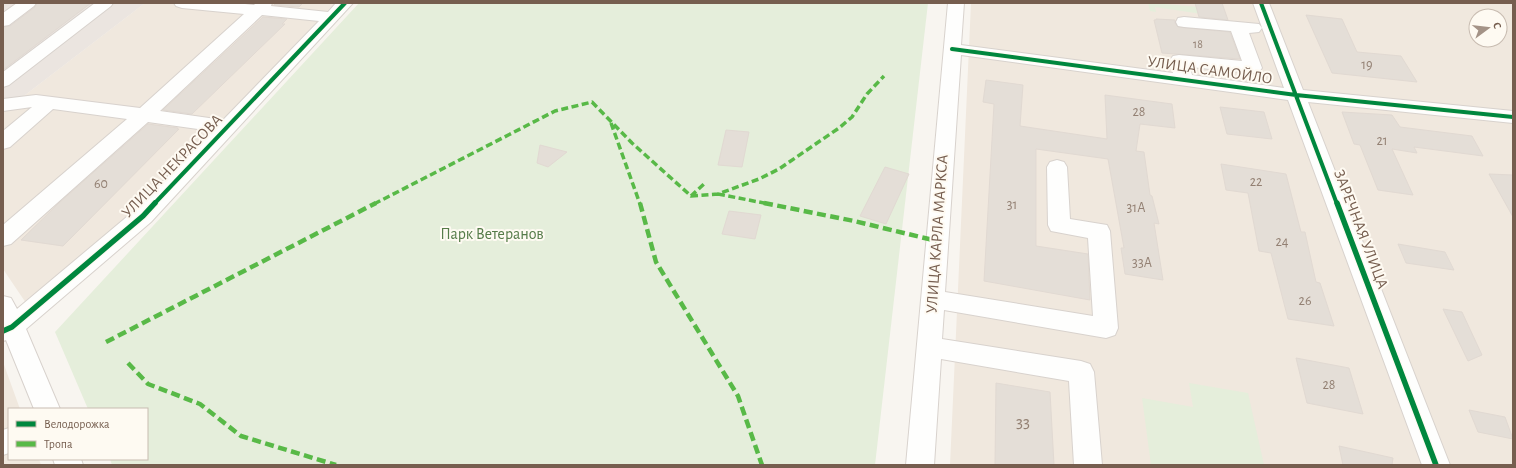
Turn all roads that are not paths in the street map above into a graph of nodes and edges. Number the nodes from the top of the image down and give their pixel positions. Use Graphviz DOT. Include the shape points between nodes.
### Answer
graph roads {
  1 [pos="28,3"];
  2 [pos="105,3"];
  3 [pos="182,3"];
  4 [pos="956,3"];
  5 [pos="1261,3"];
  6 [pos="261,6"];
  7 [pos="338,10"];
  8 [pos="3,21"];
  9 [pos="1184,22"];
  10 [pos="1238,27"];
  11 [pos="1272,30"];
  12 [pos="952,49"];
  13 [pos="1184,80"];
  14 [pos="3,81"];
  15 [pos="1296,95"];
  16 [pos="49,102"];
  17 [pos="3,105"];
  18 [pos="144,115"];
  19 [pos="1513,117"];
  20 [pos="228,127"];
  21 [pos="3,142"];
  22 [pos="1057,167"];
  23 [pos="3,238"];
  24 [pos="932,298"];
  25 [pos="6,321"];
  26 [pos="929,347"];
  27 [pos="47,408"];
  28 [pos="920,465"];
  29 [pos="1088,465"];
  30 [pos="1436,465"];
  1 -- 8 [label="street"];
  2 -- 14 [label="street"];
  3 -- 6 [label="street"];
  4 -- 12 [label="street, УЛИЦА КАРЛА МАРКСА"];
  5 -- 11 [label="street, ЗАРЕЧНАЯ УЛИЦА"];
  6 -- 7 [label="street"];
  6 -- 18 [label="street"];
  7 -- 20 [label="street, УЛИЦА НЕКРАСОВА"];
  9 -- 10 [label="street"];
  10 -- 11 [label="street"];
  10 -- 13 [label="street" via="1253,68 1179,60"];
  11 -- 15 [label="street, ЗАРЕЧНАЯ УЛИЦА"];
  12 -- 13 [label="street, УЛИЦА САМОЙЛО"];
  12 -- 24 [label="street, УЛИЦА КАРЛА МАРКСА"];
  13 -- 15 [label="street, УЛИЦА САМОЙЛО"];
  15 -- 19 [label="street, УЛИЦА САМОЙЛО"];
  15 -- 30 [label="street, ЗАРЕЧНАЯ УЛИЦА"];
  16 -- 17 [label="street"];
  16 -- 18 [label="street"];
  16 -- 21 [label="street"];
  18 -- 20 [label="street"];
  18 -- 23 [label="street"];
  20 -- 25 [label="street, УЛИЦА НЕКРАСОВА" via="143,216"];
  22 -- 24 [label="street" via="1059,225 1098,231 1106,328"];
  24 -- 26 [label="street, УЛИЦА КАРЛА МАРКСА"];
  25 -- 27 [label="street" via="28,361"];
  26 -- 28 [label="street, УЛИЦА КАРЛА МАРКСА"];
  26 -- 29 [label="street" via="1081,372"];
}
